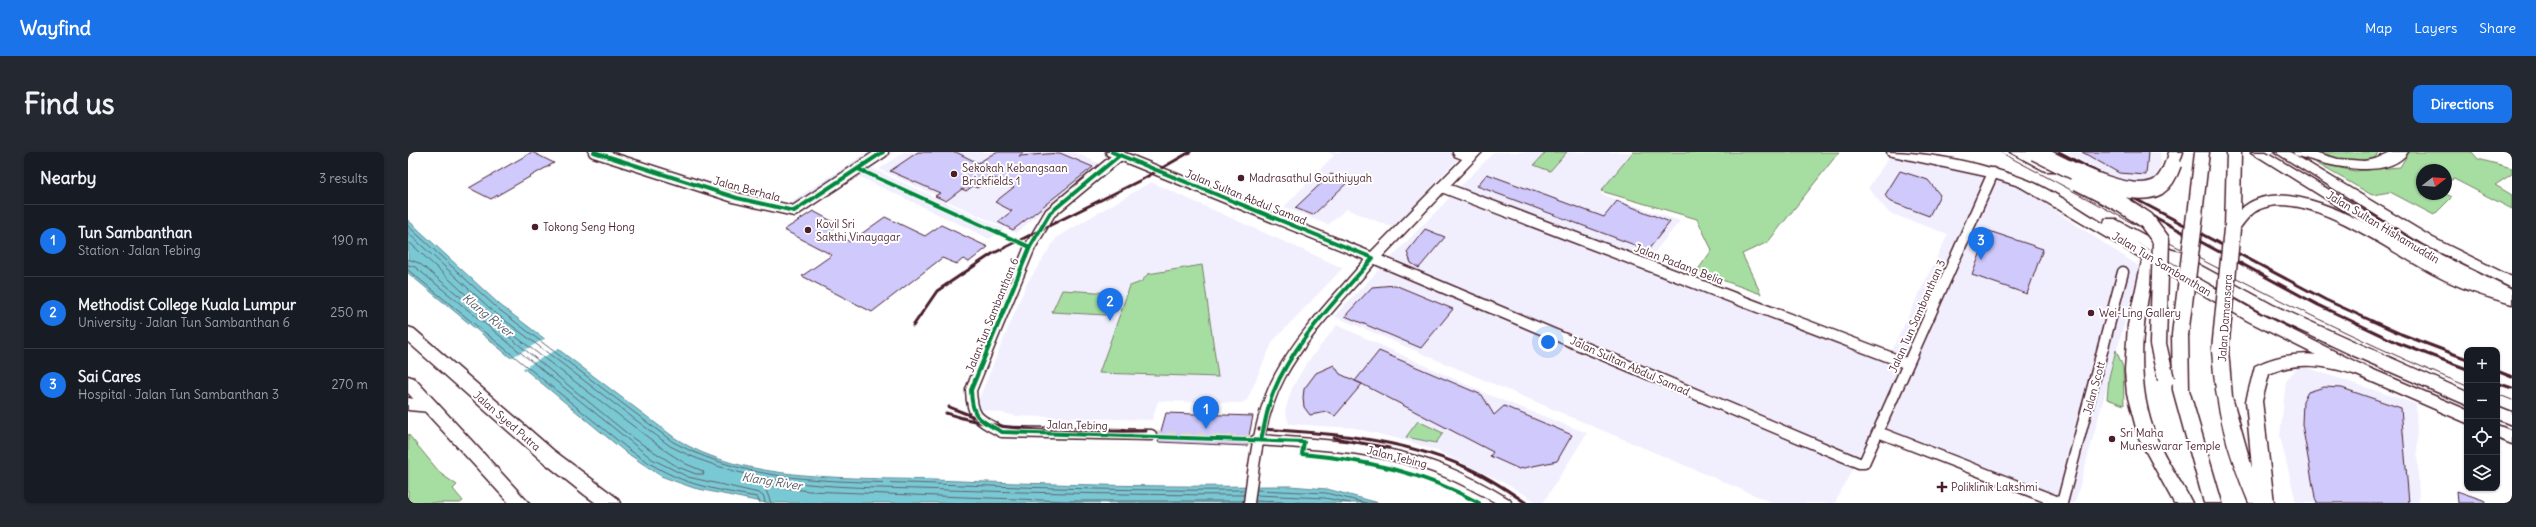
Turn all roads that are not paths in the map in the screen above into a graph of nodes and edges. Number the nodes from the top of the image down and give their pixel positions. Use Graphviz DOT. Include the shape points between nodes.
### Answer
graph roads {
  1 [pos="594,152"];
  2 [pos="883,152"];
  3 [pos="1458,152"];
  4 [pos="1893,152"];
  5 [pos="1928,152"];
  6 [pos="2017,152"];
  7 [pos="2036,152"];
  8 [pos="2202,152"];
  9 [pos="2234,152"];
  10 [pos="2258,152"];
  11 [pos="2281,152"];
  12 [pos="2300,152"];
  13 [pos="2401,152"];
  14 [pos="1116,154"];
  15 [pos="1473,154"];
  16 [pos="2173,156"];
  17 [pos="1993,173"];
  18 [pos="1442,187"];
  19 [pos="2232,228"];
  20 [pos="2149,256"];
  21 [pos="2176,256"];
  22 [pos="1373,258"];
  23 [pos="2123,272"];
  24 [pos="2512,283"];
  25 [pos="2512,298"];
  26 [pos="408,333"];
  27 [pos="1908,364"];
  28 [pos="2357,369"];
  29 [pos="2421,378"];
  30 [pos="408,382"];
  31 [pos="2464,393"];
  32 [pos="2464,398"];
  33 [pos="408,404"];
  34 [pos="2500,405"];
  35 [pos="430,406"];
  36 [pos="2512,408"];
  37 [pos="2500,413"];
  38 [pos="2464,416"];
  39 [pos="2512,419"];
  40 [pos="1002,432"];
  41 [pos="1878,432"];
  42 [pos="2500,432"];
  43 [pos="1151,435"];
  44 [pos="2512,438"];
  45 [pos="1259,440"];
  46 [pos="1859,463"];
  47 [pos="2205,481"];
  48 [pos="520,503"];
  49 [pos="611,503"];
  50 [pos="1249,503"];
  51 [pos="1506,503"];
  52 [pos="2062,503"];
  53 [pos="2183,503"];
  54 [pos="2213,503"];
  55 [pos="2258,503"];
  56 [pos="2265,503"];
  1 -- 2 [label="street, Jalan Berhala" via="736,198 794,211"];
  3 -- 15 [label="street"];
  4 -- 17 [label="main road, Jalan Tun Sambanthan"];
  5 -- 21 [label="main road, Jalan Tun Sambanthan" via="2016,172"];
  6 -- 47 [label="main road, bridge" via="2123,205 2146,220 2161,240 2158,344 2166,379"];
  7 -- 16 [label="main road, bridge" via="2120,188 2138,191 2156,188 2164,181"];
  8 -- 47 [label="main road, bridge" via="2180,335 2181,390"];
  9 -- 19 [label="main road, Jalan Damansara"];
  10 -- 25 [label="main road, Jalan Sultan Hishamuddin" via="2420,251"];
  11 -- 24 [label="main road, Jalan Sultan Hishamuddin" via="2428,241"];
  12 -- 13 [label="main road" via="2348,166 2372,166 2390,160"];
  14 -- 22 [label="main road, Jalan Sultan Abdul Samad"];
  14 -- 40 [label="street, Jalan Tun Sambanthan 6" via="1050,213 1033,240 1010,293 971,390 972,410 983,422"];
  15 -- 18 [label="main road"];
  17 -- 20 [label="main road, Jalan Tun Sambanthan" via="2035,189"];
  17 -- 27 [label="street, Jalan Tun Sambanthan 3"];
  18 -- 22 [label="main road"];
  18 -- 27 [label="street, Jalan Padang Belia"];
  19 -- 25 [label="main road" via="2251,207 2258,204 2285,200 2301,202 2342,218 2440,272 2490,293"];
  19 -- 55 [label="main road, Jalan Damansara, bridge" via="2220,350 2224,397 2238,458"];
  20 -- 21 [label="main road" via="2159,252"];
  20 -- 28 [label="main road, Jalan Tun Sambanthan" via="2253,317"];
  20 -- 53 [label="main road" via="2135,329 2132,362 2136,398 2149,440"];
  21 -- 29 [label="main road, Jalan Tun Sambanthan" via="2268,309"];
  22 -- 45 [label="street" via="1310,335 1281,376 1272,394"];
  22 -- 46 [label="street, Jalan Sultan Abdul Samad"];
  23 -- 52 [label="street, Jalan Scott"];
  26 -- 49 [label="main road, Jalan Syed Putra" via="558,465"];
  27 -- 41 [label="street, Jalan Tun Sambanthan 3"];
  28 -- 38 [label="main road, Jalan Tun Sambanthan"];
  28 -- 56 [label="main road" via="2328,361 2297,359 2275,361 2260,370 2254,401"];
  29 -- 31 [label="main road"];
  29 -- 32 [label="main road, Jalan Tun Sambanthan"];
  30 -- 35 [label="main road"];
  33 -- 35 [label="main road"];
  34 -- 36 [label="main road"];
  35 -- 48 [label="main road"];
  37 -- 39 [label="main road"];
  40 -- 43 [label="street, Jalan Tebing"];
  41 -- 46 [label="street, Jalan Tun Sambanthan 3" via="1864,463"];
  41 -- 52 [label="street"];
  42 -- 44 [label="main road"];
  45 -- 50 [label="street"];
  45 -- 51 [label="street, Jalan Tebing" via="1357,447 1388,453 1439,468"];
  47 -- 54 [label="main road"];
}
